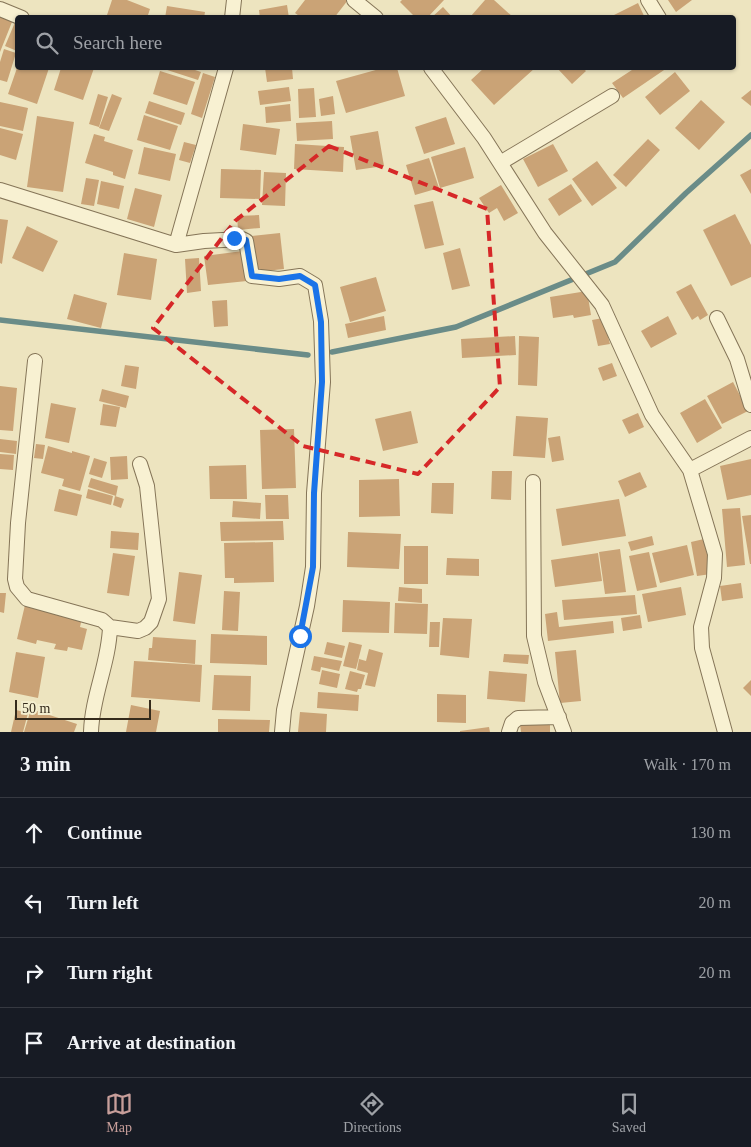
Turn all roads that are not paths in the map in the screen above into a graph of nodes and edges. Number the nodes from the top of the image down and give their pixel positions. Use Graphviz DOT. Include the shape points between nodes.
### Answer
graph roads {
  1 [pos="234,0"];
  2 [pos="354,0"];
  3 [pos="648,0"];
  4 [pos="0,9"];
  5 [pos="15,15"];
  6 [pos="232,15"];
  7 [pos="372,15"];
  8 [pos="657,15"];
  9 [pos="225,70"];
  10 [pos="433,70"];
  11 [pos="612,96"];
  12 [pos="500,163"];
  13 [pos="0,190"];
  14 [pos="176,245"];
  15 [pos="717,318"];
  16 [pos="35,361"];
  17 [pos="751,405"];
  18 [pos="751,438"];
  19 [pos="140,464"];
  20 [pos="690,470"];
  21 [pos="533,482"];
  22 [pos="110,627"];
  23 [pos="559,717"];
  24 [pos="91,732"];
  25 [pos="282,732"];
  26 [pos="509,732"];
  27 [pos="564,732"];
  28 [pos="725,732"];
  1 -- 6 [label="street"];
  2 -- 7 [label="street"];
  3 -- 8 [label="street"];
  4 -- 5 [label="street"];
  9 -- 14 [label="street"];
  10 -- 12 [label="street"];
  11 -- 12 [label="street"];
  12 -- 20 [label="street" via="545,233 602,305 652,415"];
  13 -- 14 [label="street"];
  14 -- 25 [label="street" via="246,240 252,276 279,279 300,276 315,285 321,322 322,382 314,493 313,567"];
  15 -- 17 [label="street" via="737,360"];
  16 -- 22 [label="street" via="18,523 17,587 26,599 102,620"];
  18 -- 20 [label="street"];
  19 -- 22 [label="street" via="146,486 159,599 156,612 145,628 138,631"];
  20 -- 28 [label="street" via="715,554 714,578 701,627 702,648"];
  21 -- 23 [label="street" via="534,636 545,682"];
  22 -- 24 [label="street"];
  23 -- 26 [label="street" via="518,718"];
  23 -- 27 [label="street"];
}
